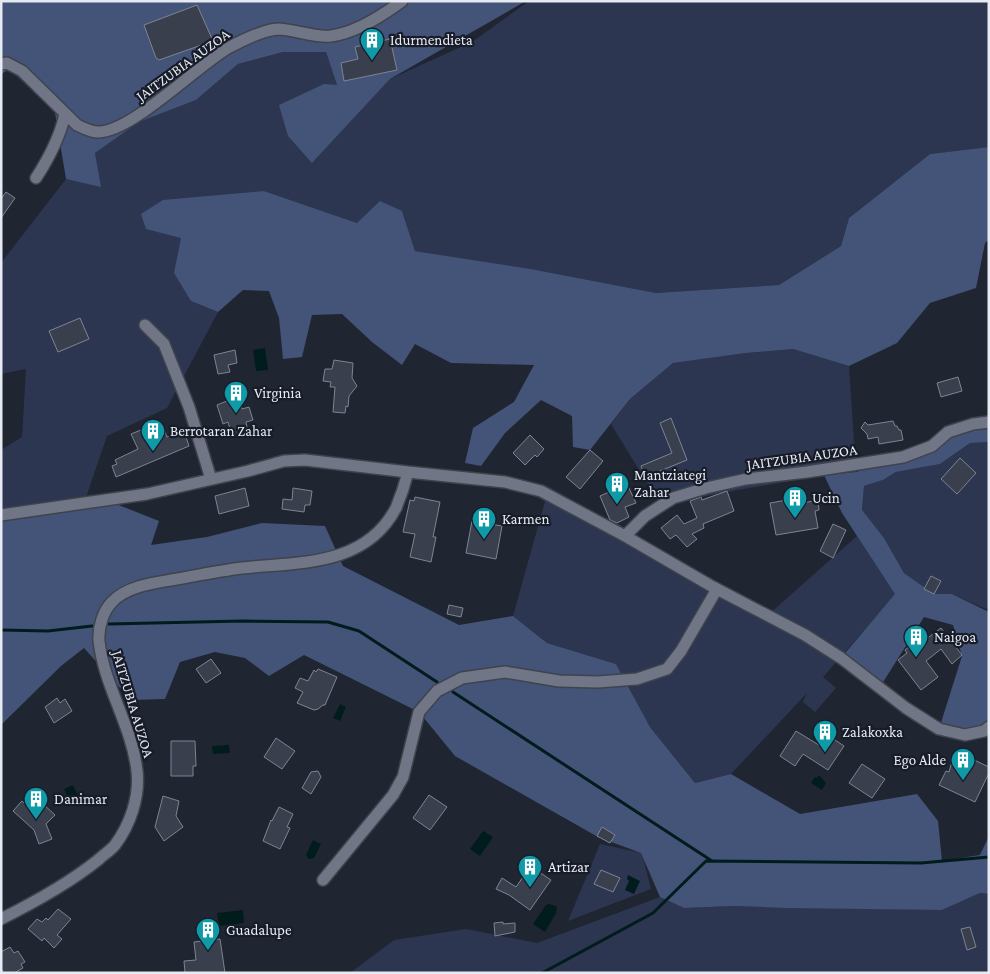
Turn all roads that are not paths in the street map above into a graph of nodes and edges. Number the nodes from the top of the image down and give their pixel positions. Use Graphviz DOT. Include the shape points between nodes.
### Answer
graph roads {
  1 [pos="402,1"];
  2 [pos="1,64"];
  3 [pos="65,114"];
  4 [pos="36,178"];
  5 [pos="145,325"];
  6 [pos="989,422"];
  7 [pos="408,472"];
  8 [pos="212,480"];
  9 [pos="1,515"];
  10 [pos="625,536"];
  11 [pos="717,589"];
  12 [pos="989,727"];
  13 [pos="323,880"];
  14 [pos="1,920"];
  1 -- 3 [label="street, JAITZUBIA AUZOA" via="360,27 330,36 278,29 247,38 226,49 129,122 112,130 88,130"];
  2 -- 3 [label="street, JAITZUBIA AUZOA" via="7,62 22,71"];
  3 -- 4 [label="street" via="56,141"];
  5 -- 8 [label="street" via="164,344 189,407"];
  6 -- 10 [label="street, JAITZUBIA AUZOA" via="948,432 932,446 903,457 746,479 673,498 645,516"];
  7 -- 8 [label="street" via="306,460 284,461"];
  7 -- 10 [label="street" via="505,482 541,491"];
  7 -- 14 [label="street, JAITZUBIA AUZOA" via="395,509 382,527 363,544 344,554 148,584 112,602 102,617 98,638 128,730 137,772 129,823 114,847 88,868"];
  8 -- 9 [label="street" via="146,494"];
  10 -- 11 [label="street"];
  11 -- 12 [label="street" via="805,635 939,729 965,735"];
  11 -- 13 [label="street" via="667,669 637,679 598,682 559,681 505,672 462,678 437,691 419,712 403,777 393,795"];
}
